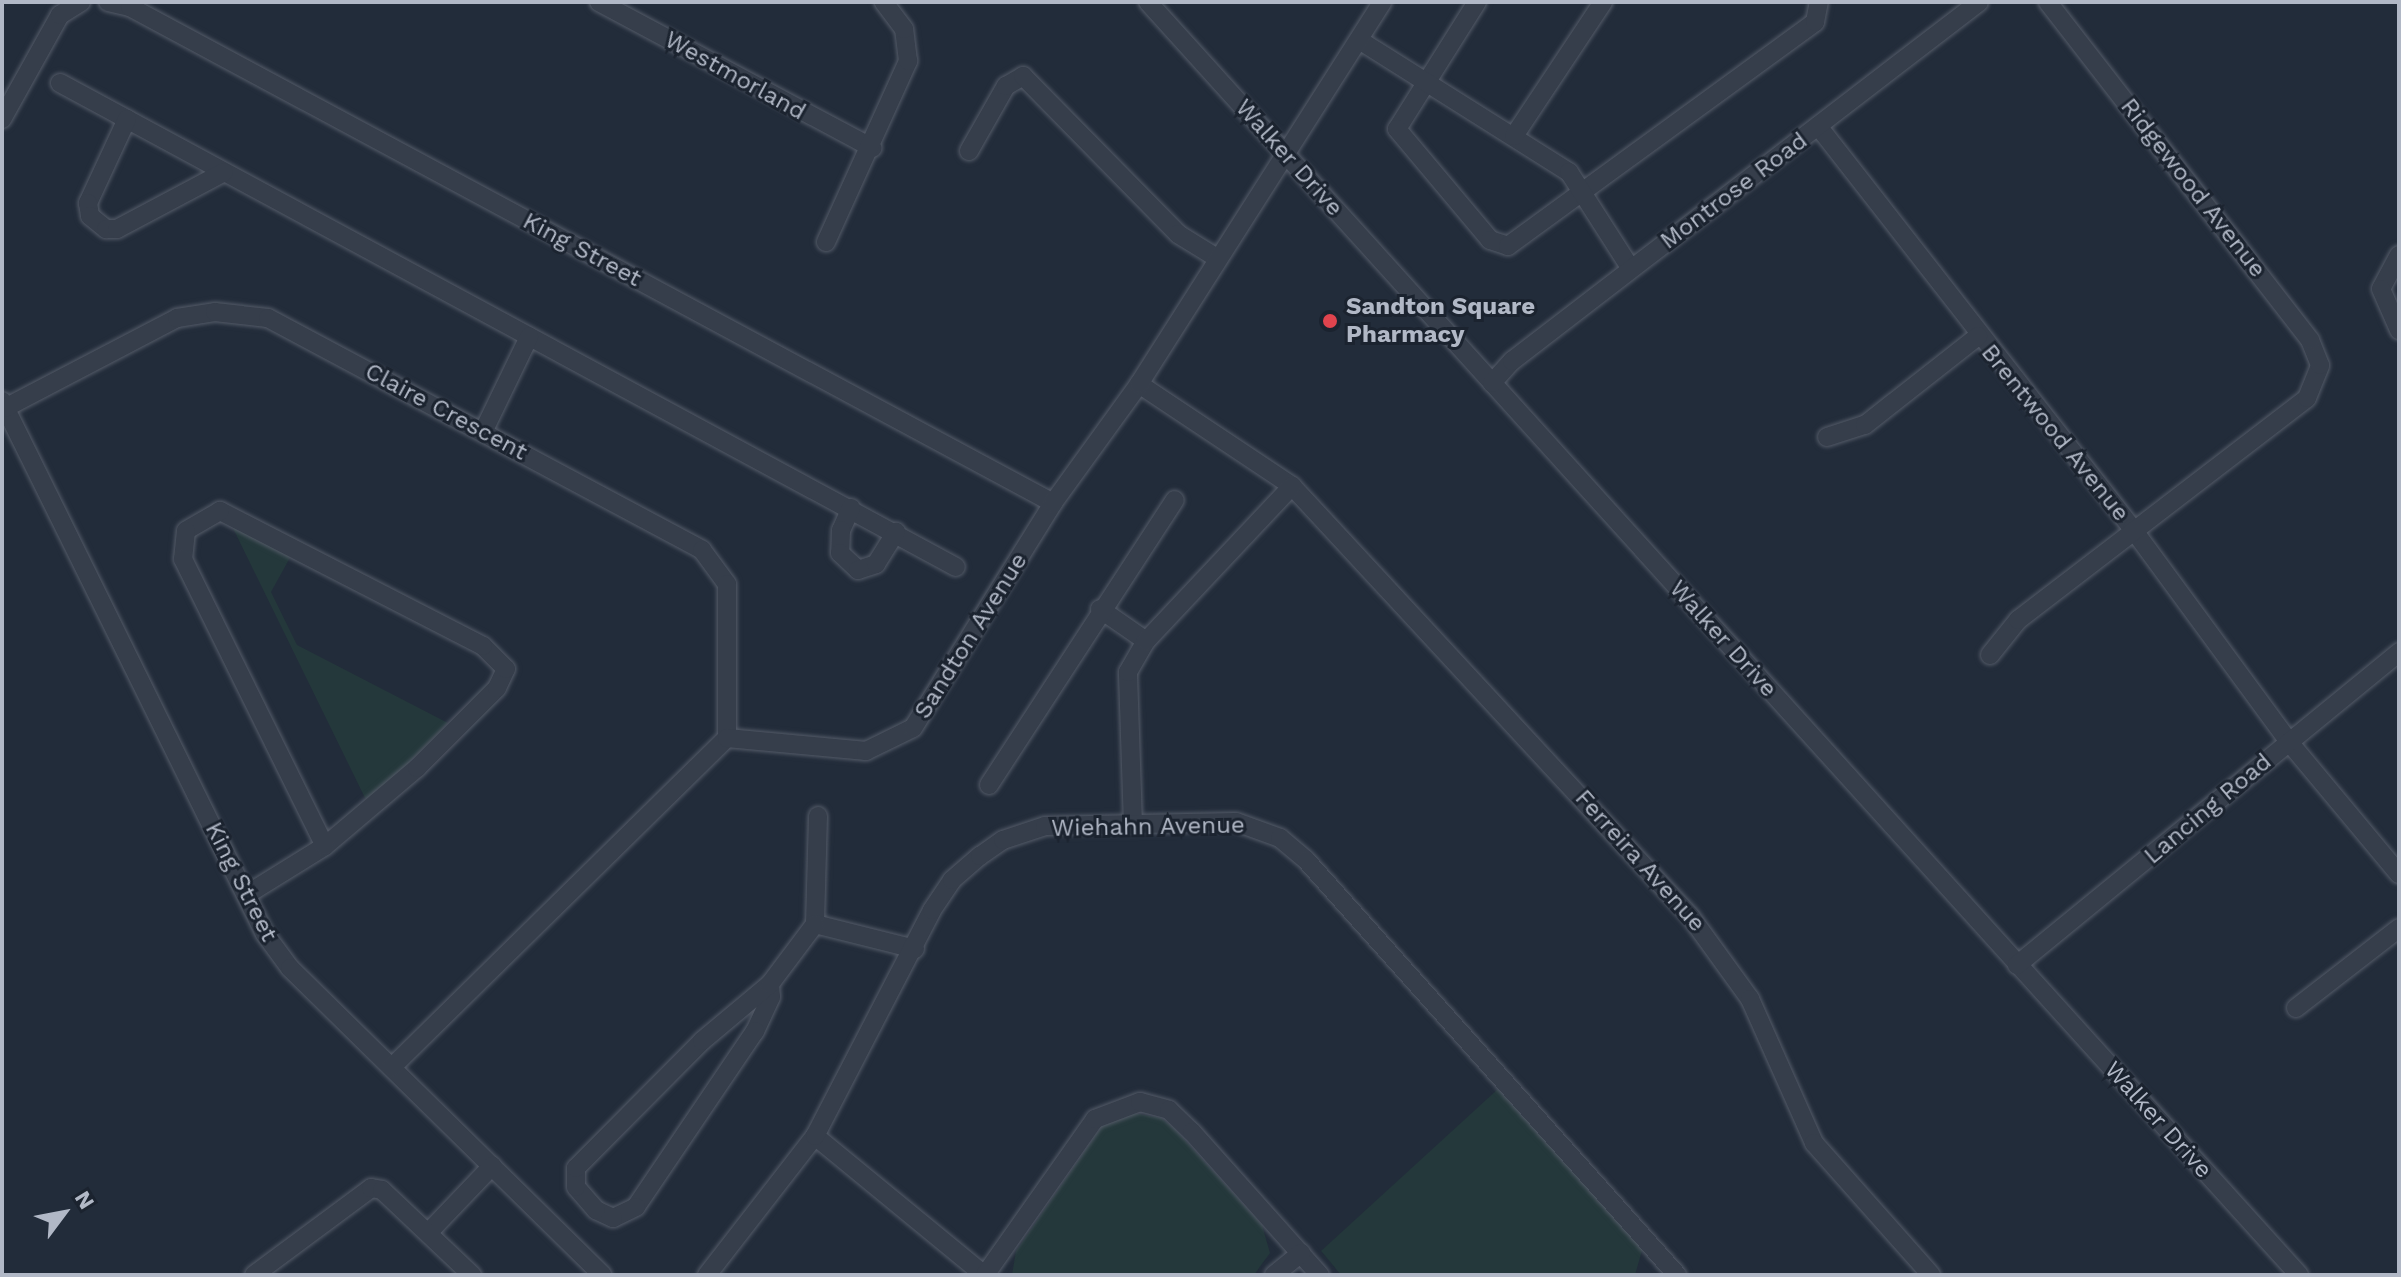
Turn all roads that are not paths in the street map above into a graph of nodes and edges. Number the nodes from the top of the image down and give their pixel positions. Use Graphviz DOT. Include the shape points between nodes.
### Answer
graph roads {
  1 [pos="81,2"];
  2 [pos="108,2"];
  3 [pos="599,2"];
  4 [pos="884,2"];
  5 [pos="1148,2"];
  6 [pos="1382,2"];
  7 [pos="1477,2"];
  8 [pos="1603,2"];
  9 [pos="1819,2"];
  10 [pos="1979,2"];
  11 [pos="2048,2"];
  12 [pos="1359,40"];
  13 [pos="60,83"];
  14 [pos="1421,83"];
  15 [pos="2,119"];
  16 [pos="127,119"];
  17 [pos="1818,126"];
  18 [pos="1514,136"];
  19 [pos="872,148"];
  20 [pos="1285,149"];
  21 [pos="969,151"];
  22 [pos="224,172"];
  23 [pos="1583,195"];
  24 [pos="826,242"];
  25 [pos="2399,255"];
  26 [pos="1217,258"];
  27 [pos="1631,269"];
  28 [pos="2399,330"];
  29 [pos="1978,336"];
  30 [pos="529,337"];
  31 [pos="1492,383"];
  32 [pos="1139,384"];
  33 [pos="4,405"];
  34 [pos="483,432"];
  35 [pos="1827,437"];
  36 [pos="1292,486"];
  37 [pos="1175,500"];
  38 [pos="1053,503"];
  39 [pos="851,508"];
  40 [pos="2132,528"];
  41 [pos="896,532"];
  42 [pos="956,567"];
  43 [pos="1100,609"];
  44 [pos="1146,641"];
  45 [pos="2399,652"];
  46 [pos="1990,655"];
  47 [pos="727,738"];
  48 [pos="2289,742"];
  49 [pos="989,785"];
  50 [pos="818,816"];
  51 [pos="1133,825"];
  52 [pos="325,846"];
  53 [pos="2399,874"];
  54 [pos="246,895"];
  55 [pos="815,924"];
  56 [pos="2399,928"];
  57 [pos="915,949"];
  58 [pos="2017,965"];
  59 [pos="770,984"];
  60 [pos="2296,1008"];
  61 [pos="392,1067"];
  62 [pos="815,1136"];
  63 [pos="492,1166"];
  64 [pos="428,1233"];
  65 [pos="1301,1253"];
  66 [pos="1671,1273"];
  67 [pos="254,1275"];
  68 [pos="472,1275"];
  69 [pos="602,1275"];
  70 [pos="707,1275"];
  71 [pos="984,1275"];
  72 [pos="1274,1275"];
  73 [pos="1320,1275"];
  74 [pos="1931,1275"];
  75 [pos="2299,1275"];
  1 -- 15 [label="street" via="60,15"];
  2 -- 38 [label="street, King Street" via="144,15"];
  3 -- 19 [label="street, Westmorland"];
  4 -- 19 [label="street" via="904,29 908,61"];
  5 -- 20 [label="street, Walker Drive"];
  6 -- 12 [label="street, Sandton Avenue"];
  7 -- 14 [label="street"];
  8 -- 18 [label="street"];
  9 -- 23 [label="street" via="1815,22"];
  10 -- 17 [label="street, Montrose Road"];
  11 -- 40 [label="street, Ridgewood Avenue" via="2318,354 2317,381 2307,398"];
  12 -- 14 [label="street"];
  12 -- 20 [label="street, Sandton Avenue"];
  13 -- 16 [label="street"];
  14 -- 18 [label="street"];
  14 -- 23 [label="street" via="1397,123 1399,137 1495,243 1516,244"];
  16 -- 22 [label="street"];
  16 -- 22 [label="street" via="88,203 90,216 106,229 117,229"];
  17 -- 27 [label="street, Montrose Road"];
  17 -- 29 [label="street, Brentwood Avenue"];
  18 -- 23 [label="street" via="1569,172"];
  19 -- 24 [label="street"];
  20 -- 26 [label="street, Sandton Avenue"];
  20 -- 31 [label="street, Walker Drive"];
  21 -- 26 [label="street" via="1006,86 1023,76 1178,234"];
  22 -- 30 [label="street"];
  23 -- 27 [label="street"];
  25 -- 28 [label="street" via="2381,289"];
  26 -- 32 [label="street, Sandton Avenue"];
  27 -- 31 [label="street, Montrose Road"];
  29 -- 35 [label="street" via="1865,425"];
  29 -- 40 [label="street, Brentwood Avenue"];
  30 -- 34 [label="street"];
  30 -- 39 [label="street"];
  31 -- 58 [label="street, Walker Drive"];
  32 -- 36 [label="street, Ferreira Avenue"];
  32 -- 38 [label="street, Sandton Avenue"];
  33 -- 34 [label="street, Claire Crescent" via="177,318 230,313 268,318"];
  33 -- 54 [label="street, King Street"];
  34 -- 47 [label="street, Claire Crescent" via="685,539 717,565 727,584 729,611"];
  36 -- 44 [label="street"];
  36 -- 74 [label="street, Ferreira Avenue" via="1725,958 1750,999 1814,1143"];
  37 -- 43 [label="street"];
  38 -- 47 [label="street, Sandton Avenue" via="926,711 901,738 866,751"];
  39 -- 41 [label="street"];
  39 -- 41 [label="street" via="841,530 840,553 858,570 876,564"];
  40 -- 46 [label="street" via="2018,620"];
  40 -- 48 [label="street, Brentwood Avenue"];
  41 -- 42 [label="street"];
  43 -- 44 [label="street"];
  43 -- 49 [label="street"];
  44 -- 51 [label="street" via="1125,687"];
  45 -- 48 [label="street, Lancing Road"];
  47 -- 61 [label="street"];
  48 -- 53 [label="street, Brentwood Avenue"];
  48 -- 58 [label="street, Lancing Road"];
  50 -- 55 [label="street"];
  51 -- 57 [label="street, Wiehahn Avenue" via="1045,826 1003,840 952,880"];
  51 -- 66 [label="street, Wiehahn Avenue" via="1236,822 1280,838"];
  52 -- 52 [label="street" via="417,768 497,688 506,669 483,646 220,511 186,531 183,559"];
  52 -- 54 [label="street"];
  54 -- 61 [label="street, King Street" via="290,968"];
  55 -- 57 [label="street"];
  55 -- 59 [label="street"];
  56 -- 60 [label="street"];
  57 -- 62 [label="street, Wiehahn Avenue"];
  58 -- 75 [label="street, Walker Drive"];
  59 -- 59 [label="street" via="702,1041 576,1168 576,1187 596,1210 613,1218 636,1207 755,1031 771,997"];
  61 -- 63 [label="street, King Street"];
  62 -- 70 [label="street, Wiehahn Avenue"];
  62 -- 71 [label="street"];
  63 -- 64 [label="street"];
  63 -- 69 [label="street, King Street"];
  64 -- 67 [label="street" via="371,1188"];
  64 -- 68 [label="street"];
  65 -- 71 [label="street" via="1169,1110 1140,1102 1095,1119"];
  65 -- 72 [label="street"];
  65 -- 73 [label="street"];
}
